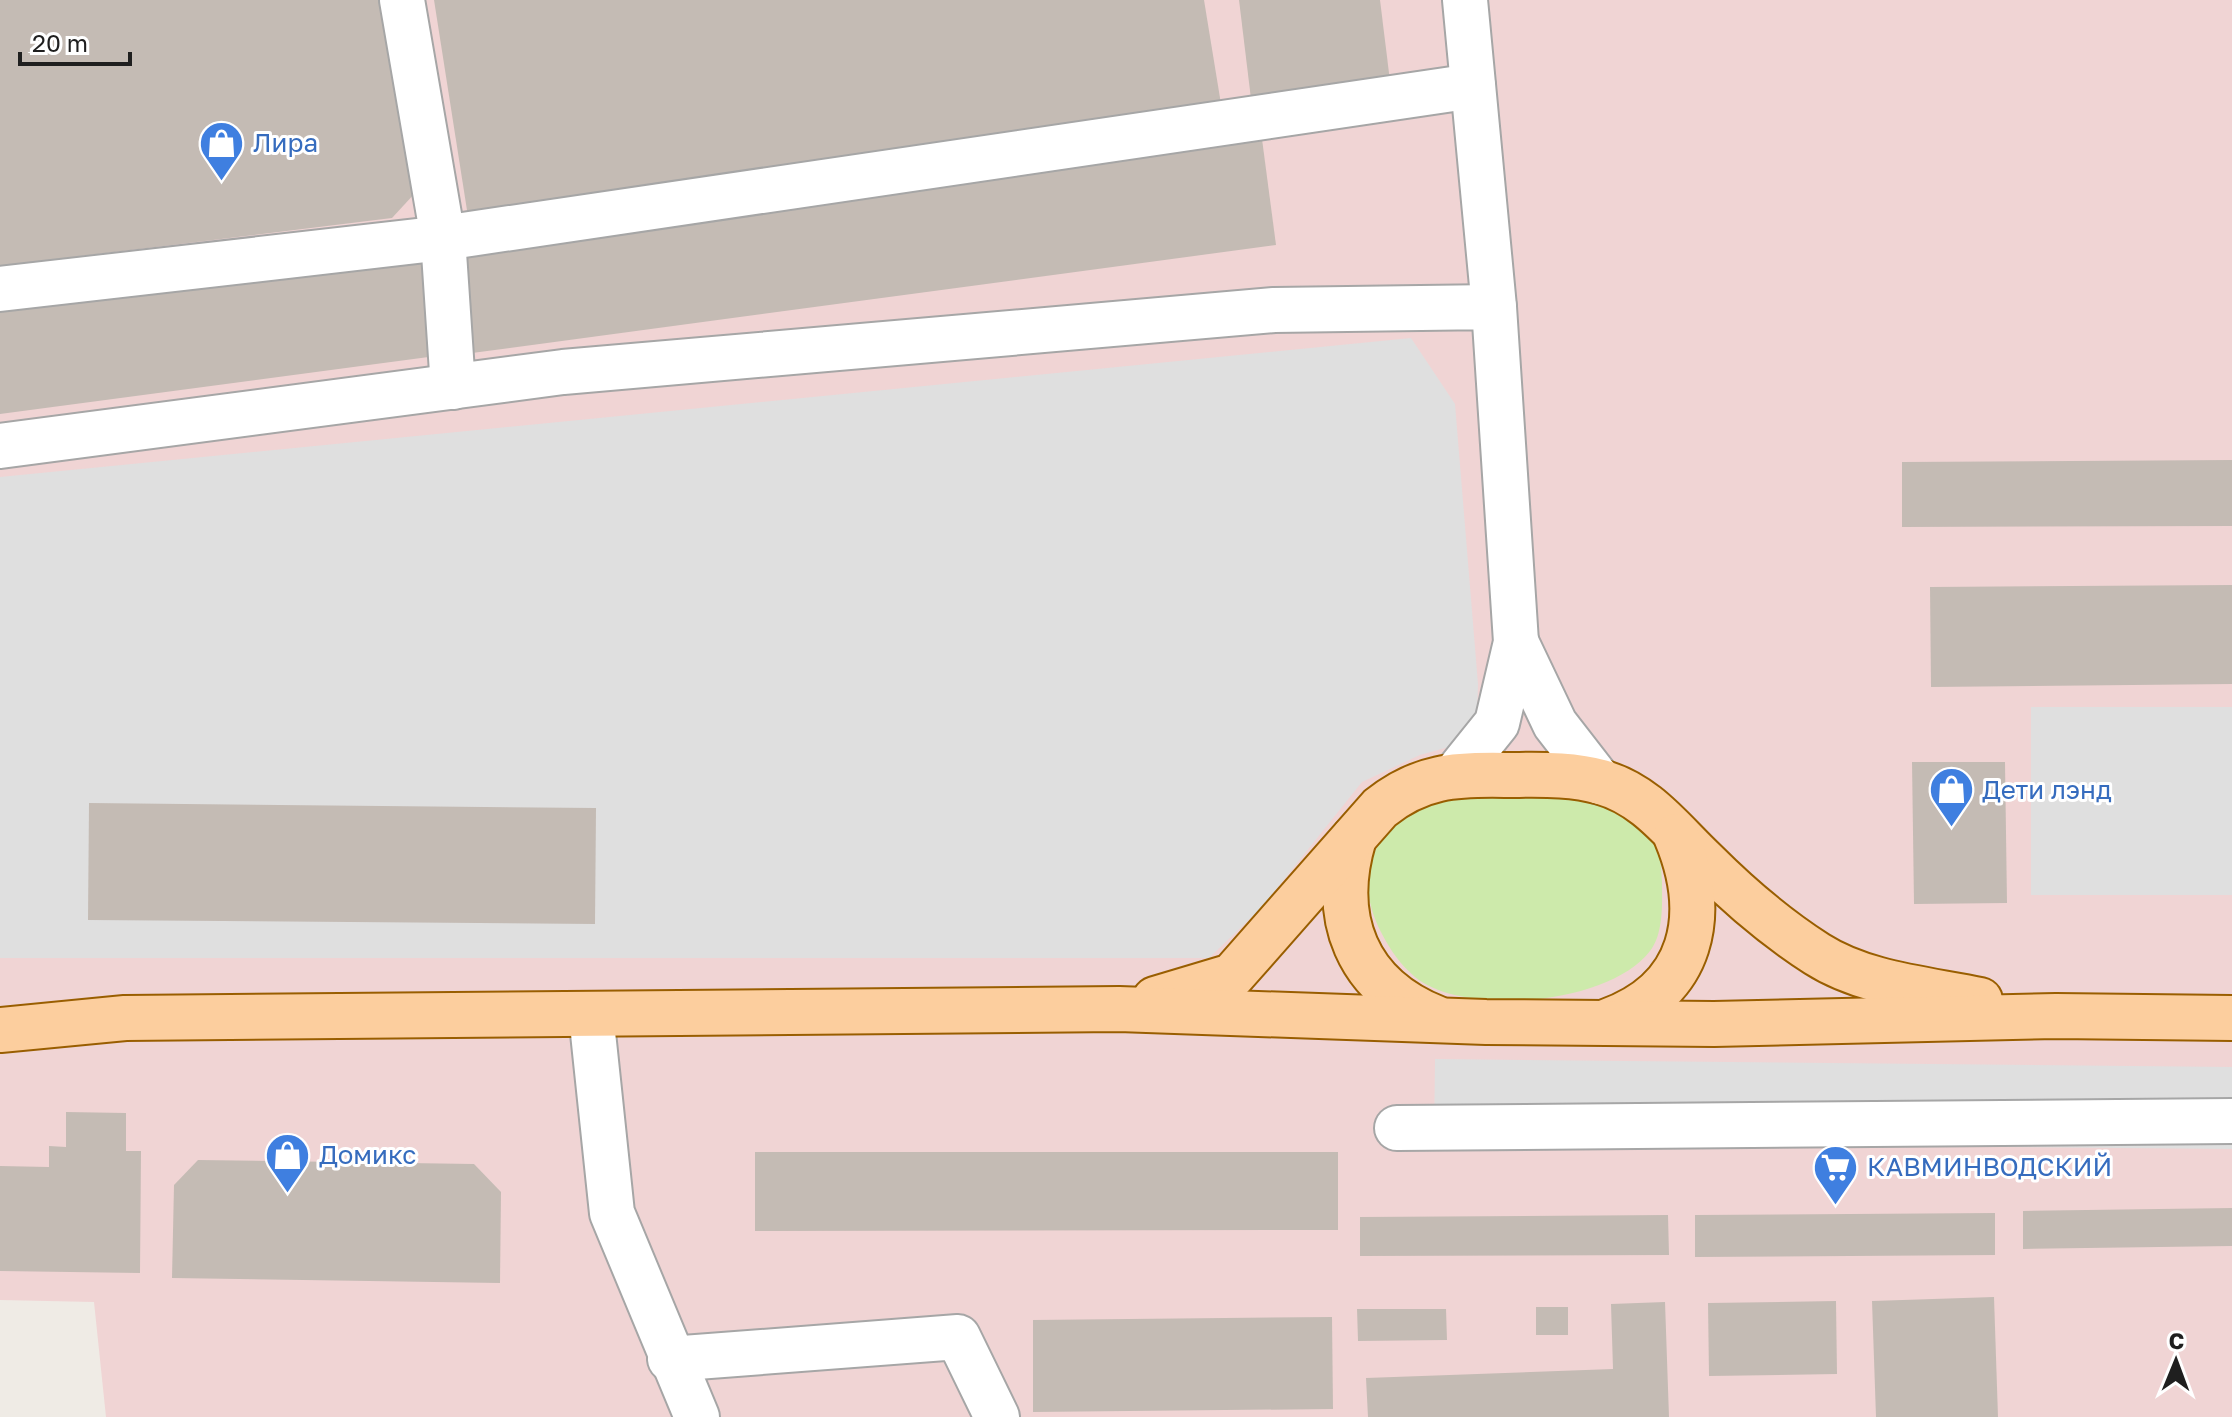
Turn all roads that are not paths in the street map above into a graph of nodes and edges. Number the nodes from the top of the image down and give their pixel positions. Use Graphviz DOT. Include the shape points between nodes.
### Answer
graph roads {
  1 [pos="402,0"];
  2 [pos="1465,0"];
  3 [pos="1473,86"];
  4 [pos="443,238"];
  5 [pos="0,289"];
  6 [pos="1494,307"];
  7 [pos="453,387"];
  8 [pos="0,446"];
  9 [pos="1516,642"];
  10 [pos="1456,774"];
  11 [pos="1600,782"];
  12 [pos="1673,831"];
  13 [pos="1355,835"];
  14 [pos="0,1006"];
  15 [pos="1119,1009"];
  16 [pos="591,1014"];
  17 [pos="2056,1016"];
  18 [pos="125,1018"];
  19 [pos="2232,1018"];
  20 [pos="1437,1019"];
  21 [pos="1607,1021"];
  22 [pos="0,1030"];
  23 [pos="2232,1121"];
  24 [pos="1397,1128"];
  25 [pos="670,1359"];
  26 [pos="697,1417"];
  27 [pos="997,1417"];
  1 -- 4 [label="lane"];
  2 -- 3 [label="lane"];
  3 -- 4 [label="lane"];
  3 -- 6 [label="lane"];
  4 -- 5 [label="lane"];
  4 -- 7 [label="lane"];
  6 -- 7 [label="lane" via="1274,310 563,372"];
  6 -- 9 [label="lane"];
  7 -- 8 [label="lane"];
  9 -- 10 [label="lane" via="1497,723"];
  9 -- 11 [label="lane" via="1555,724"];
  10 -- 11 [label="main road"];
  10 -- 13 [label="main road" via="1401,791"];
  11 -- 12 [label="main road" via="1653,808"];
  12 -- 17 [label="main road" via="1746,899 1819,956 1883,981"];
  12 -- 21 [label="main road" via="1693,884 1685,948 1672,980 1631,1012"];
  13 -- 15 [label="main road" via="1232,976"];
  13 -- 20 [label="main road" via="1343,891 1352,939 1382,985 1413,1009"];
  14 -- 18 [label="main road"];
  15 -- 16 [label="main road"];
  15 -- 20 [label="main road"];
  16 -- 18 [label="main road"];
  16 -- 25 [label="lane" via="612,1213"];
  17 -- 19 [label="main road"];
  17 -- 21 [label="main road" via="1714,1024"];
  18 -- 22 [label="main road"];
  20 -- 21 [label="main road"];
  23 -- 24 [label="lane"];
  25 -- 26 [label="lane"];
  25 -- 27 [label="lane" via="958,1337"];
}
